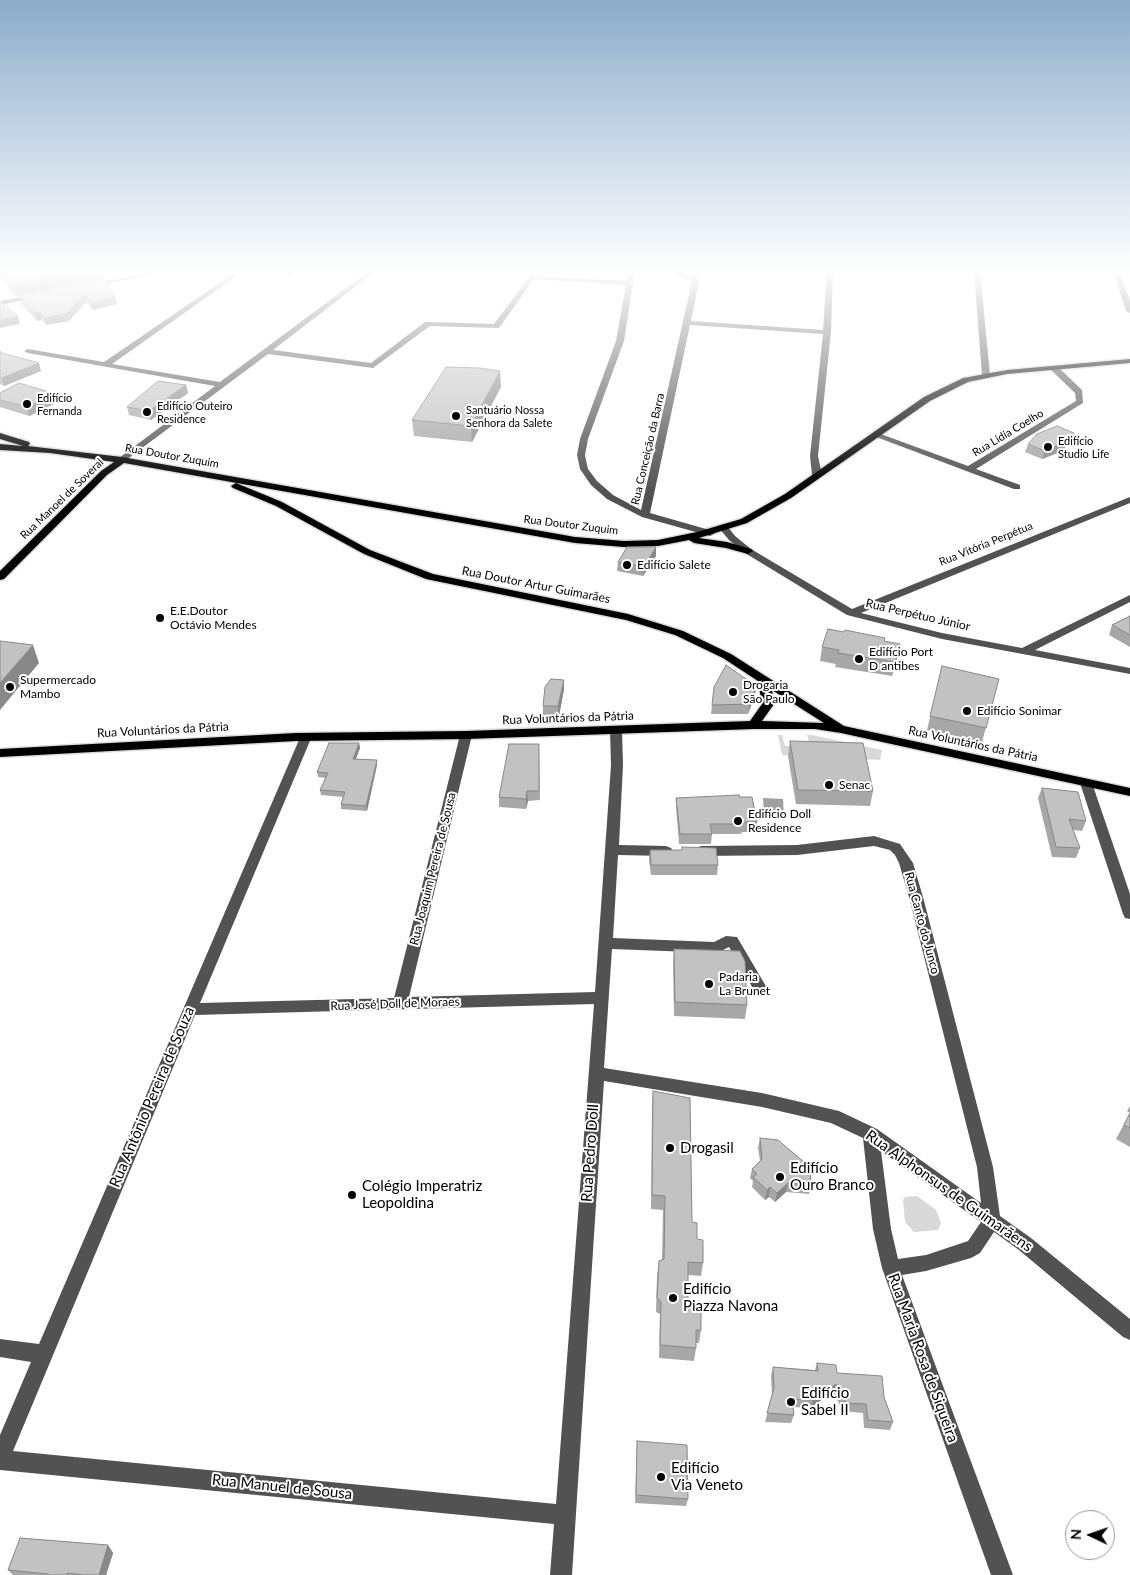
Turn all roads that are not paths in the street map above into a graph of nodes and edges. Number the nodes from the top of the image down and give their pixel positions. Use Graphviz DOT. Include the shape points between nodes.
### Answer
graph roads {
  1 [pos="135,344"];
  2 [pos="275,344"];
  3 [pos="401,344"];
  4 [pos="619,344"];
  5 [pos="683,344"];
  6 [pos="826,344"];
  7 [pos="983,344"];
  8 [pos="28,351"];
  9 [pos="266,351"];
  10 [pos="1130,361"];
  11 [pos="105,365"];
  12 [pos="1054,368"];
  13 [pos="986,375"];
  14 [pos="221,385"];
  15 [pos="875,435"];
  16 [pos="0,436"];
  17 [pos="0,447"];
  18 [pos="50,450"];
  19 [pos="122,460"];
  20 [pos="970,469"];
  21 [pos="817,475"];
  22 [pos="221,478"];
  23 [pos="1018,487"];
  24 [pos="1130,500"];
  25 [pos="645,515"];
  26 [pos="724,528"];
  27 [pos="710,533"];
  28 [pos="682,539"];
  29 [pos="748,551"];
  30 [pos="0,578"];
  31 [pos="1130,598"];
  32 [pos="851,613"];
  33 [pos="1022,652"];
  34 [pos="1130,671"];
  35 [pos="763,678"];
  36 [pos="754,725"];
  37 [pos="841,729"];
  38 [pos="616,731"];
  39 [pos="466,735"];
  40 [pos="306,736"];
  41 [pos="0,753"];
  42 [pos="1086,783"];
  43 [pos="1130,792"];
  44 [pos="612,850"];
  45 [pos="1130,914"];
  46 [pos="605,943"];
  47 [pos="760,988"];
  48 [pos="601,998"];
  49 [pos="400,1003"];
  50 [pos="188,1009"];
  51 [pos="596,1073"];
  52 [pos="872,1134"];
  53 [pos="992,1221"];
  54 [pos="891,1268"];
  55 [pos="1130,1331"];
  56 [pos="0,1348"];
  57 [pos="44,1354"];
  58 [pos="0,1459"];
  59 [pos="565,1515"];
  60 [pos="560,1575"];
  61 [pos="1002,1575"];
  1 -- 11 [label="street"];
  2 -- 9 [label="street"];
  3 -- 9 [label="street" via="373,366"];
  4 -- 25 [label="street" via="581,455 584,469 594,483 610,497"];
  5 -- 25 [label="street, Rua Conceição da Barra"];
  6 -- 21 [label="street" via="814,456"];
  7 -- 13 [label="street"];
  8 -- 11 [label="street"];
  9 -- 14 [label="street"];
  10 -- 12 [label="main road, Rua Doutor Zuquim"];
  11 -- 14 [label="street"];
  12 -- 13 [label="main road, Rua Doutor Zuquim"];
  12 -- 20 [label="street, Rua Lidía Coelho" via="1079,392 1080,401"];
  13 -- 15 [label="main road, Rua Doutor Zuquim" via="939,392"];
  14 -- 19 [label="street"];
  15 -- 20 [label="street, Rua Lidía Coelho"];
  15 -- 21 [label="main road, Rua Doutor Zuquim"];
  16 -- 18 [label="main road"];
  17 -- 18 [label="main road, Rua Doutor Zuquim"];
  18 -- 19 [label="main road, Rua Doutor Zuquim"];
  19 -- 22 [label="main road, Rua Doutor Zuquim"];
  19 -- 30 [label="main road, Rua Manoel de Soveral" via="104,473"];
  20 -- 23 [label="street"];
  21 -- 26 [label="main road, Rua Doutor Zuquim" via="760,512"];
  22 -- 28 [label="main road, Rua Doutor Zuquim" via="575,540 624,544"];
  22 -- 35 [label="main road, Rua Doutor Artur Guimarães" via="392,564 463,585 656,625 707,645"];
  24 -- 32 [label="street, Rua Vitória Perpétua"];
  25 -- 27 [label="street"];
  26 -- 27 [label="main road, Rua Doutor Zuquim"];
  26 -- 29 [label="street, Rua Perpétuo Júnior"];
  27 -- 28 [label="main road, Rua Doutor Zuquim"];
  28 -- 29 [label="main road"];
  29 -- 32 [label="street, Rua Perpétuo Júnior"];
  31 -- 33 [label="street"];
  32 -- 33 [label="street, Rua Perpétuo Júnior"];
  33 -- 34 [label="street, Rua Perpétuo Júnior"];
  35 -- 36 [label="main road" via="768,704"];
  35 -- 37 [label="main road, Rua Doutor Artur Guimarães"];
  36 -- 37 [label="main road, Rua Voluntários da Pátria" via="815,725"];
  36 -- 38 [label="main road, Rua Voluntários da Pátria"];
  37 -- 42 [label="main road, Rua Voluntários da Pátria"];
  38 -- 39 [label="main road, Rua Voluntários da Pátria"];
  38 -- 44 [label="street, Rua Pedro Doll"];
  39 -- 40 [label="main road, Rua Voluntários da Pátria"];
  39 -- 49 [label="street, Rua Joaquim Pereira de Sousa"];
  40 -- 41 [label="main road, Rua Voluntários da Pátria"];
  40 -- 50 [label="street, Rua Antônio Pereira de Souza"];
  42 -- 43 [label="main road, Rua Voluntários da Pátria"];
  42 -- 45 [label="street"];
  44 -- 46 [label="street, Rua Pedro Doll"];
  44 -- 53 [label="street, Rua Canto do Junco" via="788,851 874,841 888,844 900,852 916,897 983,1158"];
  46 -- 47 [label="street" via="717,948 726,941 732,941"];
  46 -- 48 [label="street, Rua Pedro Doll"];
  48 -- 49 [label="street, Rua José Doll de Moraes"];
  48 -- 51 [label="street, Rua Pedro Doll"];
  49 -- 50 [label="street, Rua José Doll de Moraes"];
  50 -- 57 [label="street, Rua Antônio Pereira de Souza"];
  51 -- 52 [label="street, Rua Alphonsus de Guimarãens" via="762,1100 833,1116"];
  51 -- 59 [label="street, Rua Pedro Doll"];
  52 -- 53 [label="street, Rua Alphonsus de Guimarãens"];
  52 -- 54 [label="street, Rua Maria Rosa de Siqueira" via="882,1229"];
  53 -- 54 [label="street" via="974,1247 966,1252"];
  53 -- 55 [label="street, Rua Alphonsus de Guimarãens" via="1025,1244"];
  54 -- 61 [label="street, Rua Maria Rosa de Siqueira"];
  56 -- 57 [label="street"];
  57 -- 58 [label="street, Rua Antônio Pereira de Souza"];
  58 -- 59 [label="street, Rua Manuel de Sousa"];
  59 -- 60 [label="street, Rua Pedro Doll"];
}
